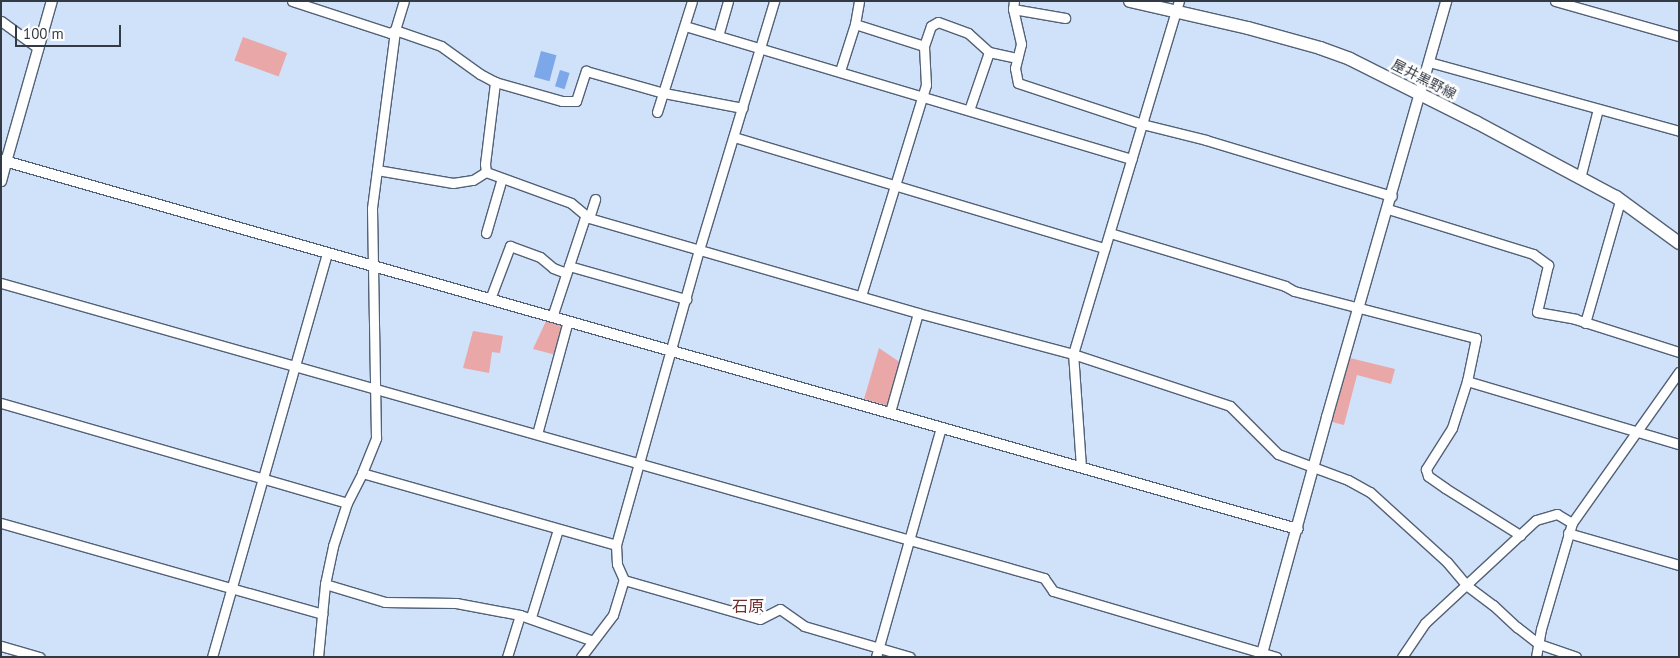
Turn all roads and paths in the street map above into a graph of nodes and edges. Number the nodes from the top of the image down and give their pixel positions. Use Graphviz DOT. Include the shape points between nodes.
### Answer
graph roads {
  1 [pos="52,1"];
  2 [pos="292,1"];
  3 [pos="404,1"];
  4 [pos="692,1"];
  5 [pos="728,1"];
  6 [pos="774,1"];
  7 [pos="859,1"];
  8 [pos="1130,1"];
  9 [pos="1446,1"];
  10 [pos="1555,1"];
  11 [pos="1013,5"];
  12 [pos="1178,7"];
  13 [pos="1065,18"];
  14 [pos="1,21"];
  15 [pos="855,24"];
  16 [pos="685,26"];
  17 [pos="395,30"];
  18 [pos="718,36"];
  19 [pos="1679,36"];
  20 [pos="924,46"];
  21 [pos="38,48"];
  22 [pos="760,48"];
  23 [pos="989,52"];
  24 [pos="1017,58"];
  25 [pos="1429,62"];
  26 [pos="840,71"];
  27 [pos="495,82"];
  28 [pos="664,93"];
  29 [pos="1420,93"];
  30 [pos="921,96"];
  31 [pos="743,108"];
  32 [pos="1598,109"];
  33 [pos="969,110"];
  34 [pos="657,112"];
  35 [pos="1142,124"];
  36 [pos="1679,131"];
  37 [pos="734,137"];
  38 [pos="1132,159"];
  39 [pos="4,161"];
  40 [pos="377,170"];
  41 [pos="486,172"];
  42 [pos="502,178"];
  43 [pos="1580,178"];
  44 [pos="1,181"];
  45 [pos="894,186"];
  46 [pos="1392,196"];
  47 [pos="595,199"];
  48 [pos="1620,201"];
  49 [pos="1388,209"];
  50 [pos="587,217"];
  51 [pos="486,233"];
  52 [pos="1110,233"];
  53 [pos="1679,243"];
  54 [pos="1105,248"];
  55 [pos="699,250"];
  56 [pos="327,254"];
  57 [pos="372,266"];
  58 [pos="567,269"];
  59 [pos="1,283"];
  60 [pos="861,296"];
  61 [pos="490,299"];
  62 [pos="686,299"];
  63 [pos="1358,310"];
  64 [pos="918,313"];
  65 [pos="552,317"];
  66 [pos="568,321"];
  67 [pos="1585,323"];
  68 [pos="671,350"];
  69 [pos="1679,352"];
  70 [pos="1073,354"];
  71 [pos="295,366"];
  72 [pos="1679,372"];
  73 [pos="1467,381"];
  74 [pos="375,388"];
  75 [pos="1,403"];
  76 [pos="890,412"];
  77 [pos="941,428"];
  78 [pos="1638,432"];
  79 [pos="536,434"];
  80 [pos="1679,444"];
  81 [pos="640,464"];
  82 [pos="1081,467"];
  83 [pos="1314,468"];
  84 [pos="362,473"];
  85 [pos="263,478"];
  86 [pos="347,503"];
  87 [pos="1,523"];
  88 [pos="1572,523"];
  89 [pos="558,529"];
  90 [pos="1297,529"];
  91 [pos="1568,533"];
  92 [pos="1520,535"];
  93 [pos="908,540"];
  94 [pos="616,545"];
  95 [pos="1679,565"];
  96 [pos="624,580"];
  97 [pos="325,584"];
  98 [pos="1466,585"];
  99 [pos="232,588"];
  100 [pos="322,614"];
  101 [pos="520,615"];
  102 [pos="531,617"];
  103 [pos="592,641"];
  104 [pos="1538,644"];
  105 [pos="1,646"];
  106 [pos="877,652"];
  107 [pos="1262,655"];
  108 [pos="39,657"];
  109 [pos="212,657"];
  110 [pos="318,657"];
  111 [pos="507,657"];
  112 [pos="581,657"];
  113 [pos="910,657"];
  114 [pos="1276,657"];
  115 [pos="1402,657"];
  116 [pos="1536,657"];
  117 [pos="1576,657"];
  1 -- 21 [label="street"];
  2 -- 17 [label="street" via="390,33"];
  3 -- 17 [label="street"];
  4 -- 16 [label="street"];
  5 -- 18 [label="street"];
  6 -- 22 [label="street"];
  7 -- 15 [label="street"];
  8 -- 12 [label="main road, 屋井黒野線"];
  9 -- 25 [label="street"];
  10 -- 19 [label="street"];
  11 -- 13 [label="street" via="1044,9"];
  11 -- 24 [label="street" via="1020,44"];
  12 -- 29 [label="main road, 屋井黒野線" via="1320,48"];
  12 -- 35 [label="street"];
  14 -- 21 [label="street"];
  15 -- 20 [label="street"];
  15 -- 26 [label="street"];
  16 -- 18 [label="street"];
  16 -- 28 [label="street"];
  17 -- 27 [label="street" via="441,46"];
  17 -- 40 [label="street"];
  18 -- 22 [label="street"];
  20 -- 23 [label="street" via="931,26 938,22 968,33"];
  20 -- 30 [label="street" via="926,85"];
  21 -- 39 [label="street"];
  22 -- 26 [label="street"];
  22 -- 31 [label="street"];
  23 -- 24 [label="street"];
  23 -- 33 [label="street"];
  24 -- 35 [label="street" via="1018,83"];
  25 -- 29 [label="street"];
  25 -- 32 [label="street"];
  26 -- 30 [label="street"];
  27 -- 28 [label="street" via="562,101 576,101 586,71"];
  27 -- 41 [label="street"];
  28 -- 31 [label="street"];
  28 -- 34 [label="street"];
  29 -- 43 [label="main road, 屋井黒野線"];
  29 -- 46 [label="street"];
  30 -- 33 [label="street"];
  30 -- 45 [label="street"];
  31 -- 37 [label="street"];
  32 -- 36 [label="street"];
  32 -- 43 [label="street"];
  33 -- 38 [label="street"];
  35 -- 38 [label="street"];
  35 -- 46 [label="street"];
  37 -- 45 [label="street"];
  37 -- 55 [label="street"];
  38 -- 52 [label="street"];
  39 -- 44 [label="street"];
  39 -- 56 [label="street"];
  40 -- 41 [label="street" via="453,183 474,180"];
  40 -- 57 [label="street" via="372,208"];
  41 -- 42 [label="street"];
  42 -- 50 [label="street" via="571,203"];
  42 -- 51 [label="street"];
  43 -- 48 [label="main road, 屋井黒野線"];
  45 -- 54 [label="street"];
  45 -- 60 [label="street"];
  46 -- 49 [label="street"];
  47 -- 50 [label="street"];
  48 -- 53 [label="main road, 屋井黒野線"];
  48 -- 67 [label="street"];
  49 -- 63 [label="street"];
  49 -- 67 [label="street" via="1533,254 1548,265 1537,312"];
  50 -- 55 [label="street"];
  50 -- 58 [label="street"];
  52 -- 54 [label="street"];
  52 -- 63 [label="street"];
  54 -- 70 [label="street"];
  55 -- 60 [label="street"];
  55 -- 62 [label="street"];
  56 -- 57 [label="street"];
  56 -- 71 [label="street"];
  57 -- 61 [label="street"];
  57 -- 74 [label="street"];
  58 -- 61 [label="street" via="553,268 540,257 510,246"];
  58 -- 62 [label="street"];
  58 -- 65 [label="street"];
  59 -- 71 [label="street"];
  60 -- 64 [label="street"];
  61 -- 65 [label="street"];
  62 -- 68 [label="street"];
  63 -- 73 [label="street" via="1476,338"];
  63 -- 83 [label="street"];
  64 -- 70 [label="street"];
  64 -- 76 [label="street"];
  65 -- 66 [label="street"];
  66 -- 68 [label="street"];
  66 -- 79 [label="street"];
  67 -- 69 [label="street"];
  68 -- 76 [label="street"];
  68 -- 81 [label="street"];
  70 -- 82 [label="street"];
  70 -- 83 [label="street" via="1230,406 1278,454"];
  71 -- 74 [label="street"];
  71 -- 85 [label="street"];
  72 -- 78 [label="street"];
  73 -- 78 [label="street"];
  73 -- 92 [label="street" via="1452,428 1426,469 1428,476"];
  74 -- 79 [label="street"];
  74 -- 84 [label="street" via="376,438"];
  75 -- 85 [label="street"];
  76 -- 77 [label="street"];
  77 -- 82 [label="street"];
  77 -- 93 [label="street"];
  78 -- 80 [label="street"];
  78 -- 88 [label="street"];
  79 -- 81 [label="street"];
  81 -- 93 [label="street"];
  81 -- 94 [label="street"];
  82 -- 90 [label="street"];
  83 -- 90 [label="street"];
  83 -- 98 [label="street" via="1370,492 1447,562"];
  84 -- 86 [label="street"];
  84 -- 89 [label="street"];
  85 -- 86 [label="street"];
  85 -- 99 [label="street"];
  86 -- 97 [label="street" via="332,546"];
  87 -- 99 [label="street"];
  88 -- 91 [label="street"];
  88 -- 92 [label="street" via="1562,516 1549,516 1536,520"];
  89 -- 94 [label="street"];
  89 -- 102 [label="street"];
  90 -- 107 [label="street"];
  91 -- 95 [label="street"];
  91 -- 104 [label="street"];
  92 -- 98 [label="street"];
  93 -- 106 [label="street"];
  93 -- 107 [label="street" via="1044,578 1053,590"];
  94 -- 96 [label="street" via="617,564"];
  96 -- 103 [label="street" via="613,615"];
  96 -- 106 [label="street" via="760,619 780,609 804,626"];
  97 -- 100 [label="street"];
  97 -- 101 [label="street" via="385,602 456,603"];
  98 -- 104 [label="street" via="1494,604"];
  98 -- 115 [label="street" via="1421,629"];
  99 -- 100 [label="street"];
  99 -- 109 [label="street"];
  100 -- 110 [label="street"];
  101 -- 102 [label="street"];
  101 -- 111 [label="street"];
  102 -- 103 [label="street"];
  103 -- 112 [label="street"];
  104 -- 116 [label="street"];
  104 -- 117 [label="street"];
  105 -- 108 [label="street"];
  106 -- 113 [label="street"];
  107 -- 114 [label="street"];
}
